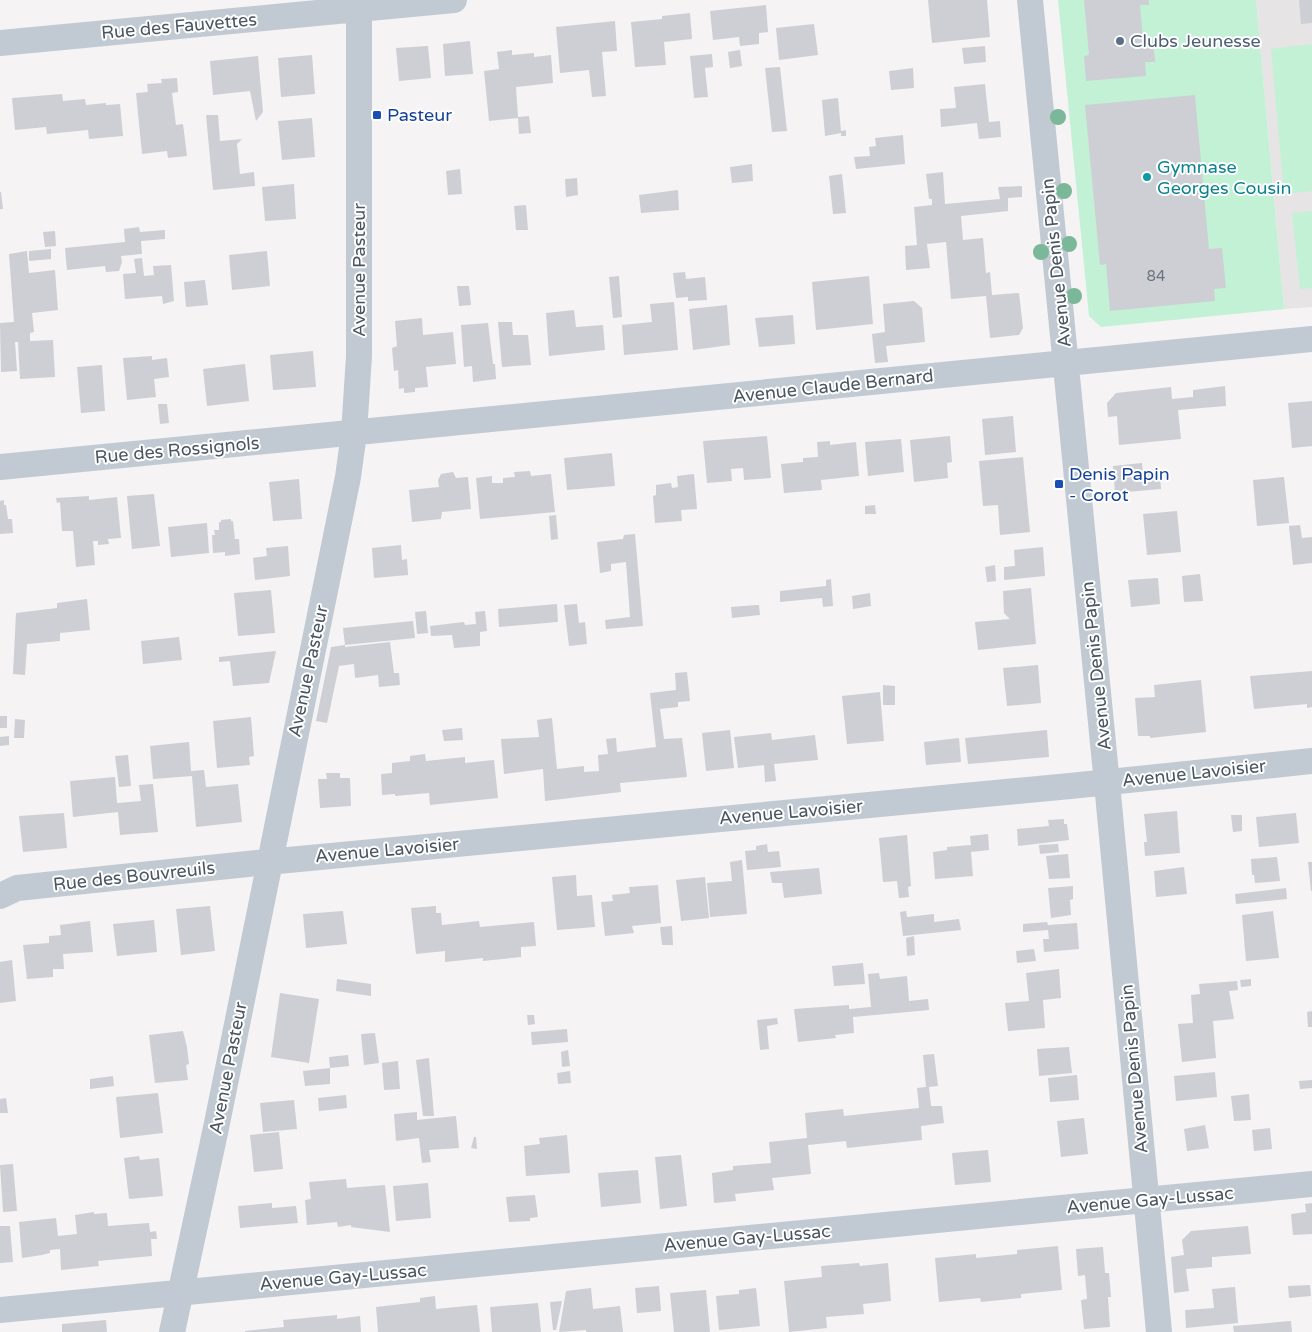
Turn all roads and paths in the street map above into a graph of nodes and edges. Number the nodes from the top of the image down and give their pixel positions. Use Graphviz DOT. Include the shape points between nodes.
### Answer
graph roads {
  1 [pos="454,0"];
  2 [pos="1030,0"];
  3 [pos="359,5"];
  4 [pos="0,43"];
  5 [pos="1312,339"];
  6 [pos="1065,363"];
  7 [pos="354,433"];
  8 [pos="0,467"];
  9 [pos="1312,761"];
  10 [pos="1107,781"];
  11 [pos="269,862"];
  12 [pos="1,893"];
  13 [pos="1312,1184"];
  14 [pos="1147,1200"];
  15 [pos="181,1292"];
  16 [pos="0,1310"];
  17 [pos="172,1332"];
  18 [pos="1159,1332"];
  1 -- 3 [label="street, Rue des Fauvettes"];
  2 -- 6 [label="street, Avenue Denis Papin"];
  3 -- 4 [label="street, Rue des Fauvettes"];
  3 -- 7 [label="street, Avenue Pasteur" via="359,356"];
  5 -- 6 [label="street, Avenue Claude Bernard"];
  6 -- 7 [label="street, Avenue Claude Bernard"];
  6 -- 10 [label="street, Avenue Denis Papin"];
  7 -- 8 [label="street, Rue des Rossignols"];
  7 -- 11 [label="street, Avenue Pasteur" via="348,478"];
  9 -- 10 [label="street, Avenue Lavoisier"];
  10 -- 11 [label="street, Avenue Lavoisier"];
  10 -- 14 [label="street, Avenue Denis Papin"];
  11 -- 12 [label="street, Rue des Bouvreuils" via="17,888"];
  11 -- 15 [label="street, Avenue Pasteur"];
  13 -- 14 [label="street, Avenue Gay-Lussac"];
  14 -- 15 [label="street, Avenue Gay-Lussac"];
  14 -- 18 [label="street, Avenue Denis Papin"];
  15 -- 16 [label="street, Avenue Gay-Lussac"];
  15 -- 17 [label="street, Avenue Pasteur"];
}
